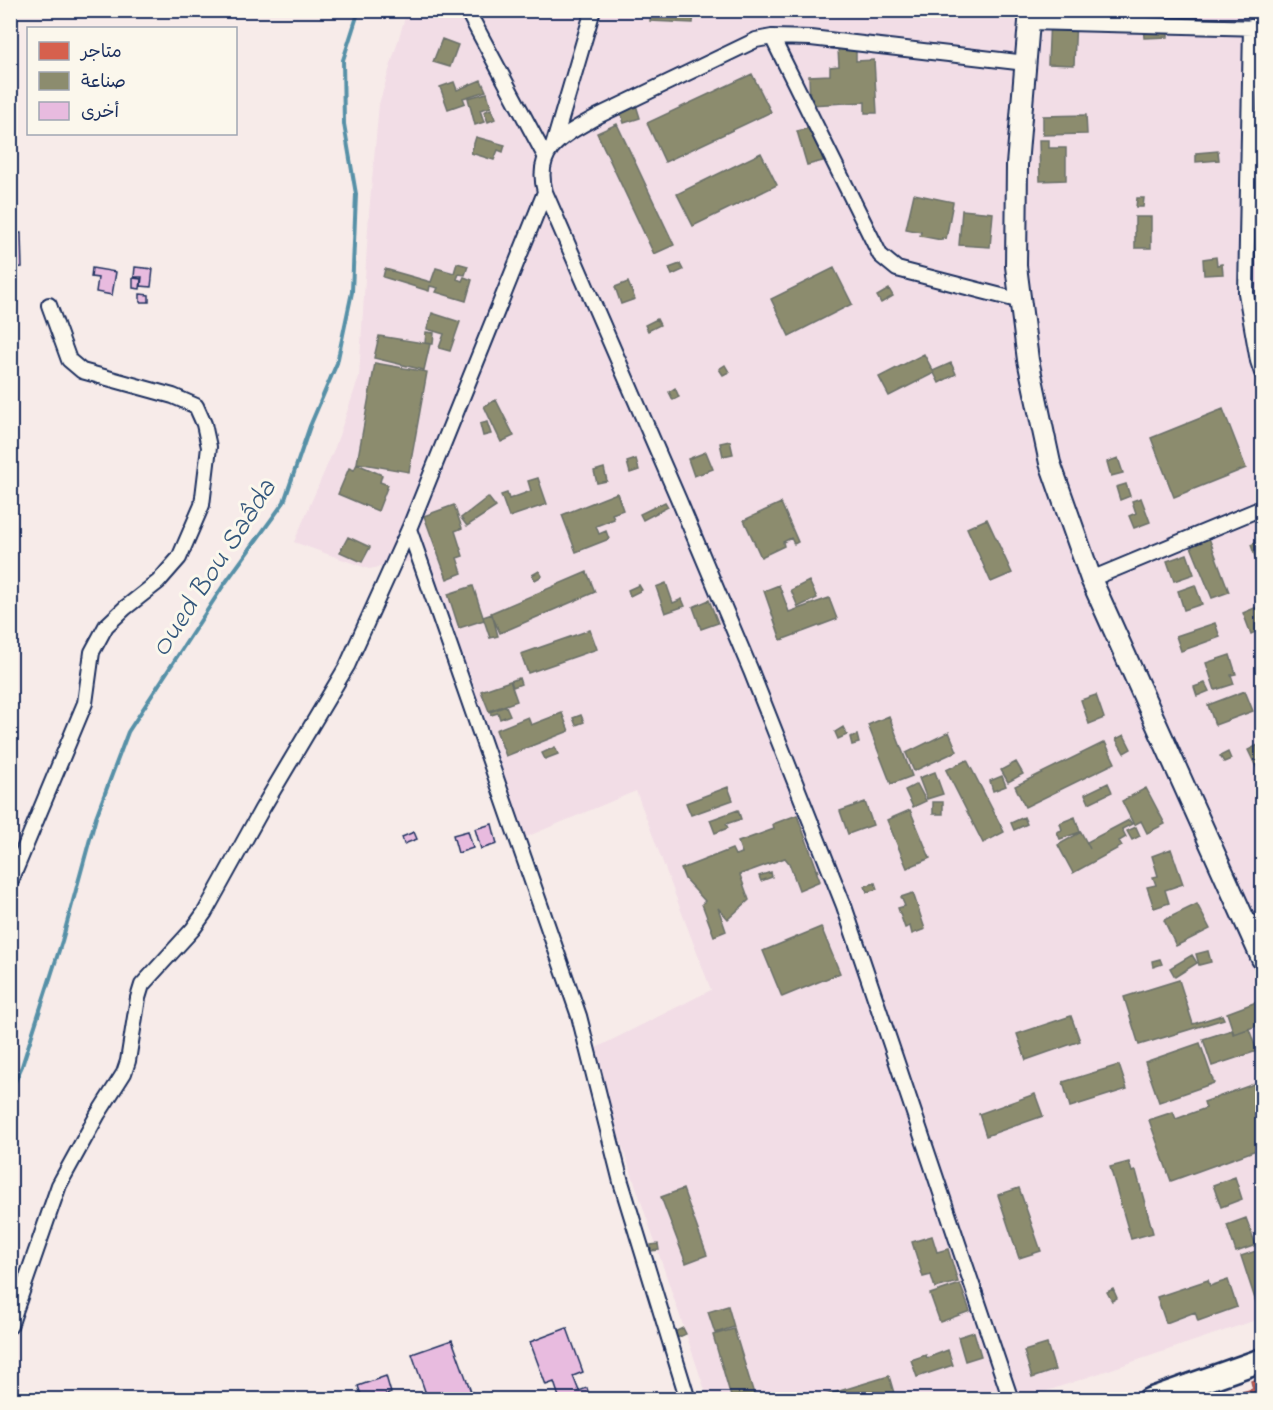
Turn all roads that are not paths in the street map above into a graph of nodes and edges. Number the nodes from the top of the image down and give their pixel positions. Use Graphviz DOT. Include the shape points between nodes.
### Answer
graph roads {
  1 [pos="467,10"];
  2 [pos="593,10"];
  3 [pos="1029,16"];
  4 [pos="1257,28"];
  5 [pos="772,37"];
  6 [pos="1026,63"];
  7 [pos="549,151"];
  8 [pos="545,192"];
  9 [pos="1021,301"];
  10 [pos="49,305"];
  11 [pos="1263,373"];
  12 [pos="1263,508"];
  13 [pos="409,529"];
  14 [pos="1091,579"];
  15 [pos="10,883"];
  16 [pos="1263,959"];
  17 [pos="10,1326"];
  18 [pos="1263,1360"];
  19 [pos="1263,1376"];
  20 [pos="688,1400"];
  21 [pos="1011,1400"];
  22 [pos="1149,1400"];
  23 [pos="1193,1400"];
  1 -- 7 [label="street"];
  2 -- 7 [label="street"];
  3 -- 4 [label="street"];
  3 -- 6 [label="main road"];
  4 -- 11 [label="street" via="1246,293"];
  5 -- 6 [label="street"];
  5 -- 7 [label="street" via="746,45 598,116 574,129"];
  5 -- 9 [label="street" via="880,255 897,269"];
  6 -- 9 [label="main road" via="1017,165 1016,266"];
  7 -- 8 [label="street" via="541,177"];
  8 -- 13 [label="street"];
  8 -- 21 [label="street" via="751,671 844,906"];
  9 -- 14 [label="main road" via="1028,360 1050,463"];
  10 -- 15 [label="street" via="69,360 82,371 196,406 209,447 202,505 179,558 158,582 106,626 92,652 85,703"];
  12 -- 14 [label="street"];
  13 -- 17 [label="street" via="347,666 205,912 142,986 129,1061 59,1185"];
  13 -- 20 [label="street" via="579,1016 621,1182"];
  14 -- 16 [label="main road"];
  18 -- 22 [label="main road"];
  19 -- 23 [label="main road"];
}
